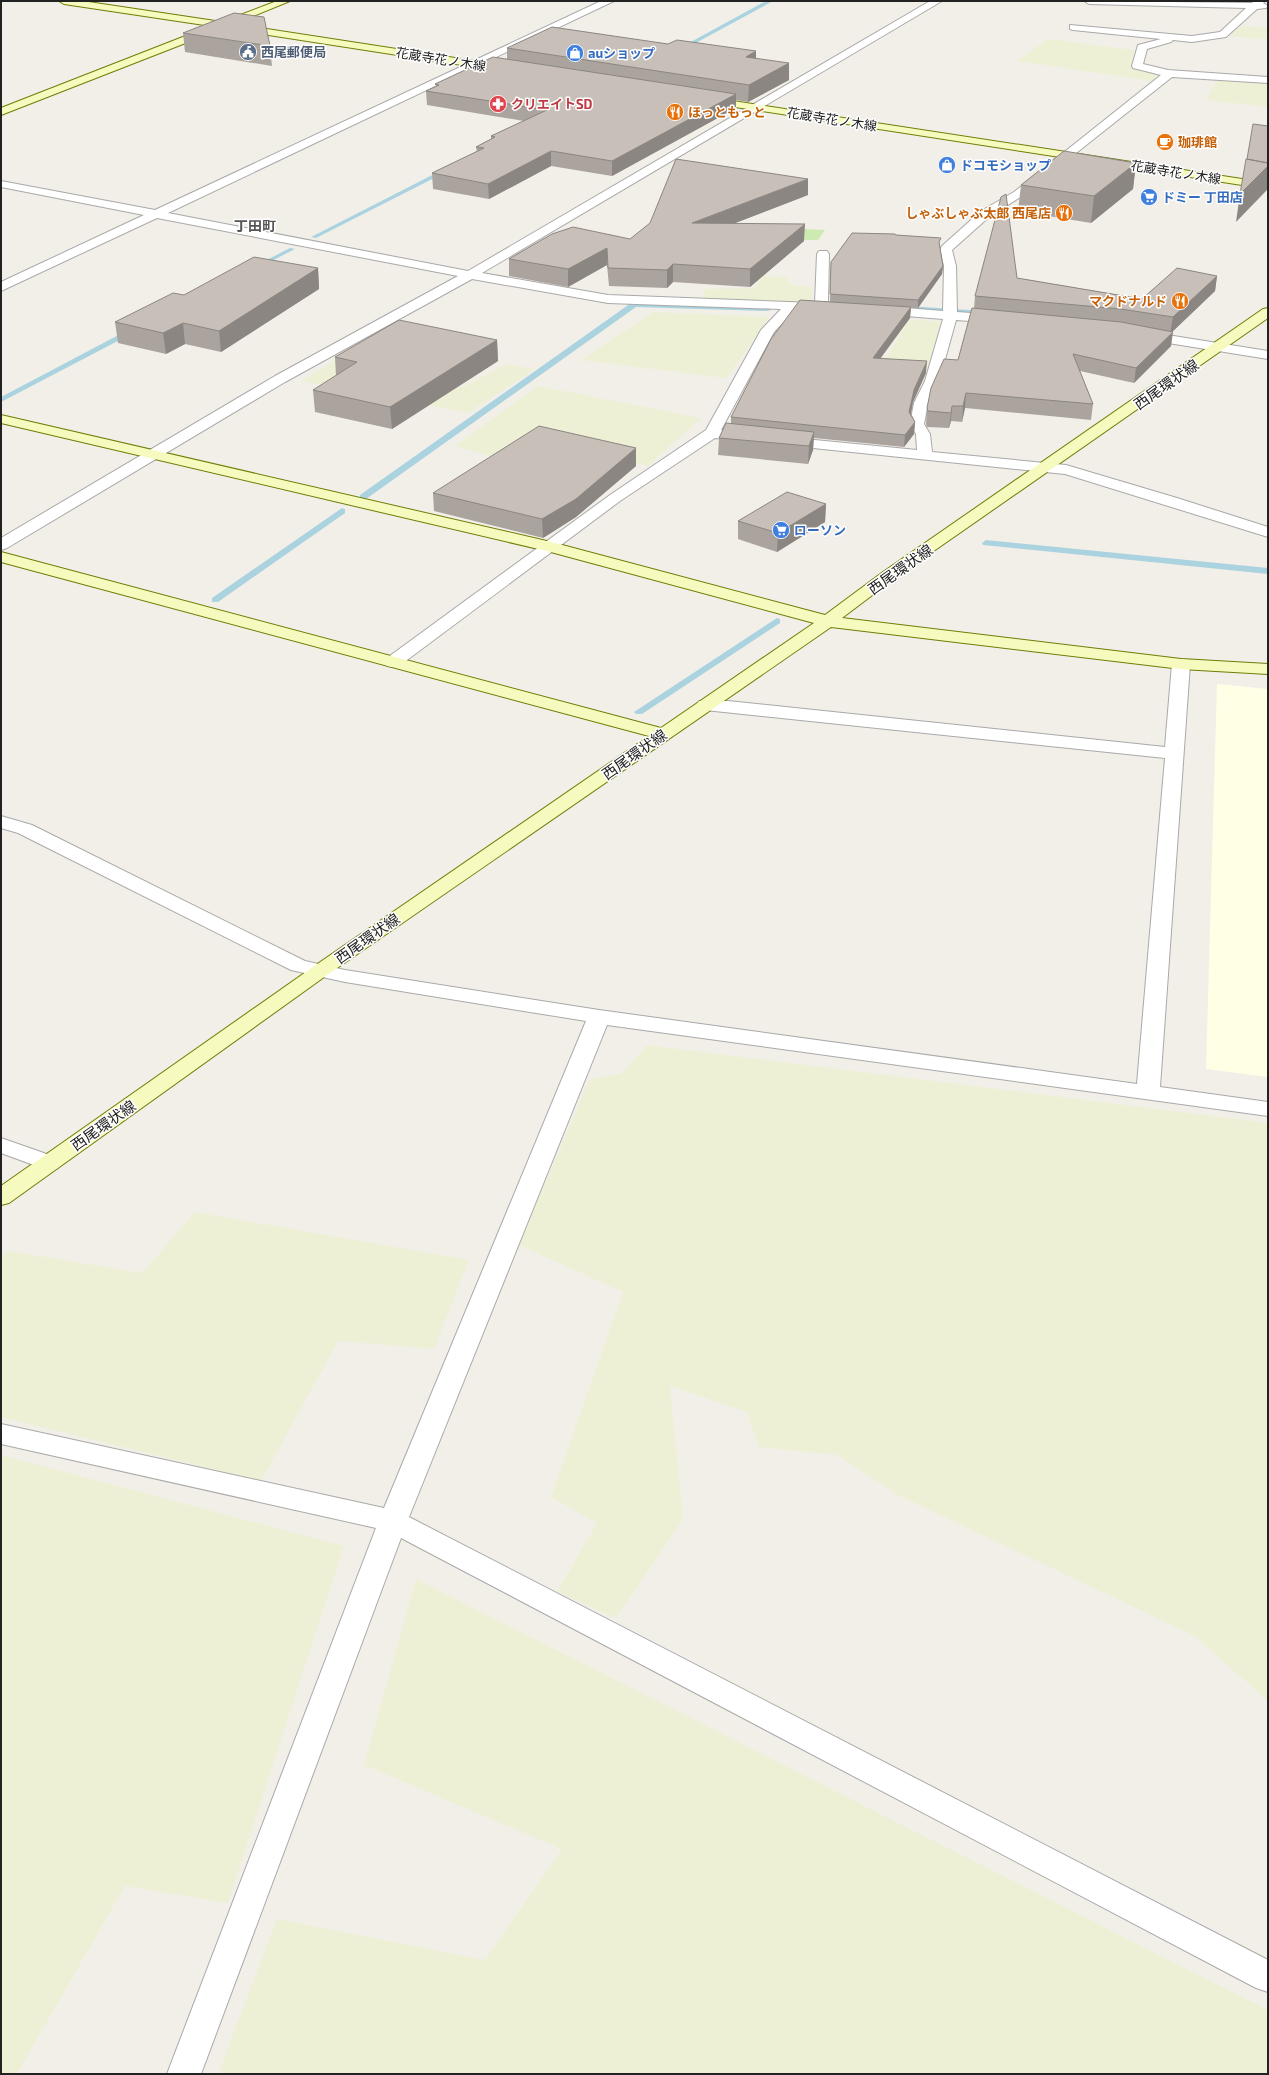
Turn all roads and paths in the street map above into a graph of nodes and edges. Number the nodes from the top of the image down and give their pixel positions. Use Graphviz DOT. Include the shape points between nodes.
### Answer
graph roads {
  1 [pos="64,1"];
  2 [pos="285,1"];
  3 [pos="609,1"];
  4 [pos="937,1"];
  5 [pos="1088,1"];
  6 [pos="1258,3"];
  7 [pos="1268,6"];
  8 [pos="223,25"];
  9 [pos="1073,27"];
  10 [pos="1179,38"];
  11 [pos="476,64"];
  12 [pos="515,70"];
  13 [pos="1170,74"];
  14 [pos="1268,80"];
  15 [pos="698,98"];
  16 [pos="755,107"];
  17 [pos="1,112"];
  18 [pos="1067,155"];
  19 [pos="1,184"];
  20 [pos="1268,186"];
  21 [pos="158,215"];
  22 [pos="823,254"];
  23 [pos="470,274"];
  24 [pos="1,287"];
  25 [pos="791,306"];
  26 [pos="821,307"];
  27 [pos="836,307"];
  28 [pos="865,308"];
  29 [pos="950,311"];
  30 [pos="1268,312"];
  31 [pos="1008,320"];
  32 [pos="1127,332"];
  33 [pos="1219,347"];
  34 [pos="1268,355"];
  35 [pos="1,419"];
  36 [pos="712,433"];
  37 [pos="152,455"];
  38 [pos="925,455"];
  39 [pos="1044,468"];
  40 [pos="1268,532"];
  41 [pos="1,545"];
  42 [pos="552,547"];
  43 [pos="1,557"];
  44 [pos="828,621"];
  45 [pos="393,662"];
  46 [pos="1181,664"];
  47 [pos="1268,669"];
  48 [pos="705,705"];
  49 [pos="662,734"];
  50 [pos="1174,753"];
  51 [pos="1,822"];
  52 [pos="320,970"];
  53 [pos="599,1017"];
  54 [pos="1148,1093"];
  55 [pos="1268,1109"];
  56 [pos="1,1145"];
  57 [pos="50,1163"];
  58 [pos="1,1197"];
  59 [pos="1,1434"];
  60 [pos="393,1521"];
  61 [pos="1268,1978"];
  62 [pos="184,2074"];
  1 -- 8 [label="main road, 花蔵寺花ノ木線"];
  2 -- 8 [label="main road"];
  3 -- 11 [label="street"];
  4 -- 16 [label="street"];
  5 -- 6 [label="street"];
  6 -- 7 [label="street"];
  6 -- 10 [label="street" via="1223,35"];
  8 -- 11 [label="main road, 花蔵寺花ノ木線"];
  8 -- 17 [label="main road"];
  9 -- 10 [label="street"];
  10 -- 13 [label="street" via="1142,47 1138,66"];
  11 -- 12 [label="main road, 花蔵寺花ノ木線"];
  11 -- 21 [label="street"];
  13 -- 14 [label="street"];
  13 -- 18 [label="street"];
  15 -- 16 [label="main road, 花蔵寺花ノ木線"];
  16 -- 18 [label="main road, 花蔵寺花ノ木線"];
  16 -- 23 [label="street"];
  18 -- 20 [label="main road, 花蔵寺花ノ木線"];
  18 -- 29 [label="street" via="1018,194 983,216 946,249 950,266"];
  19 -- 21 [label="street"];
  21 -- 23 [label="street"];
  21 -- 24 [label="street"];
  22 -- 26 [label="street"];
  23 -- 25 [label="street" via="608,299"];
  23 -- 37 [label="street" via="280,379"];
  25 -- 26 [label="street"];
  25 -- 36 [label="street" via="768,330"];
  26 -- 27 [label="street"];
  28 -- 29 [label="street"];
  29 -- 31 [label="street"];
  29 -- 38 [label="street" via="932,381 921,403 917,424 923,434"];
  30 -- 33 [label="main road, 西尾環状線"];
  32 -- 33 [label="street"];
  33 -- 34 [label="street"];
  33 -- 39 [label="main road, 西尾環状線"];
  35 -- 37 [label="main road"];
  36 -- 38 [label="street"];
  36 -- 42 [label="street" via="615,498"];
  37 -- 41 [label="street"];
  37 -- 42 [label="main road"];
  38 -- 39 [label="street"];
  39 -- 40 [label="street" via="1066,470"];
  39 -- 44 [label="main road, 西尾環状線" via="889,575"];
  42 -- 44 [label="main road"];
  42 -- 45 [label="street"];
  43 -- 45 [label="main road"];
  44 -- 46 [label="main road"];
  44 -- 48 [label="main road, 西尾環状線"];
  45 -- 49 [label="main road"];
  46 -- 47 [label="main road"];
  46 -- 50 [label="street"];
  48 -- 49 [label="main road, 西尾環状線"];
  48 -- 50 [label="street"];
  49 -- 52 [label="main road, 西尾環状線"];
  50 -- 54 [label="street"];
  51 -- 52 [label="street" via="25,829 292,964"];
  52 -- 53 [label="street"];
  52 -- 57 [label="main road, 西尾環状線"];
  53 -- 54 [label="street"];
  53 -- 60 [label="street"];
  54 -- 55 [label="street"];
  56 -- 57 [label="street"];
  57 -- 58 [label="main road, 西尾環状線"];
  59 -- 60 [label="street"];
  60 -- 61 [label="street"];
  60 -- 62 [label="street"];
}
